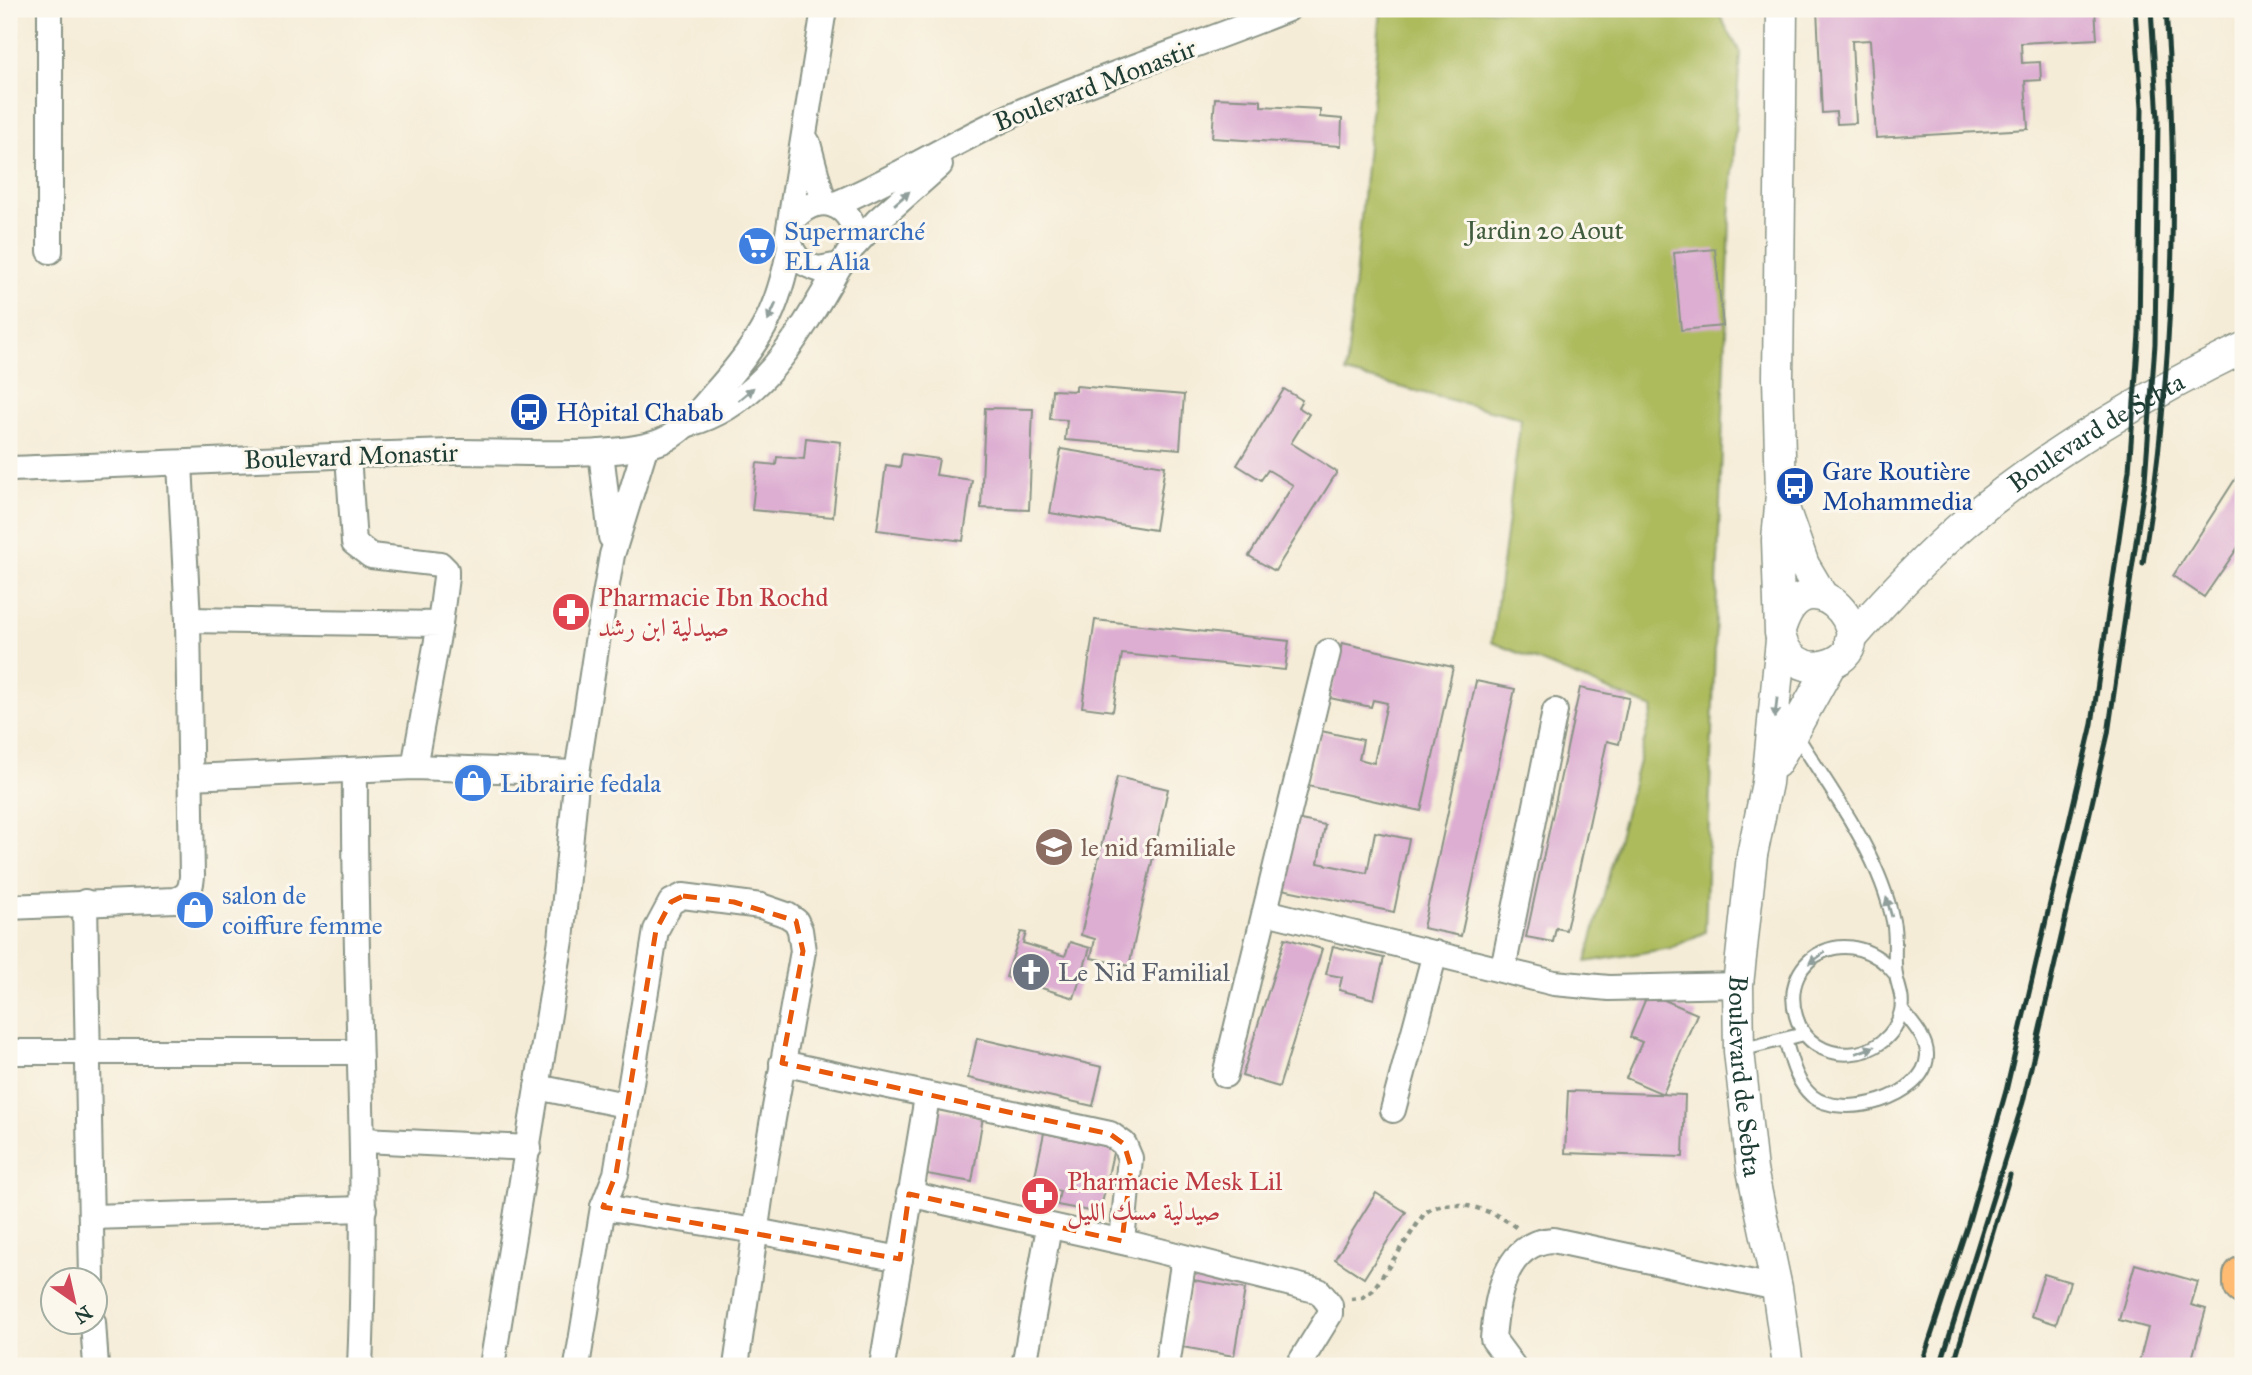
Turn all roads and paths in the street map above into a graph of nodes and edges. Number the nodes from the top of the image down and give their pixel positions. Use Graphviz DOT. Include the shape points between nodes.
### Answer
graph roads {
  1 [pos="50,9"];
  2 [pos="824,9"];
  3 [pos="1288,9"];
  4 [pos="1760,9"];
  5 [pos="1782,9"];
  6 [pos="1779,69"];
  7 [pos="980,130"];
  8 [pos="805,131"];
  9 [pos="829,204"];
  10 [pos="792,221"];
  11 [pos="790,246"];
  12 [pos="50,251"];
  13 [pos="847,255"];
  14 [pos="2243,348"];
  15 [pos="687,425"];
  16 [pos="645,448"];
  17 [pos="601,452"];
  18 [pos="348,455"];
  19 [pos="180,463"];
  20 [pos="9,469"];
  21 [pos="1781,494"];
  22 [pos="612,555"];
  23 [pos="1926,560"];
  24 [pos="1828,599"];
  25 [pos="188,620"];
  26 [pos="440,624"];
  27 [pos="1781,633"];
  28 [pos="1850,640"];
  29 [pos="1328,652"];
  30 [pos="1830,664"];
  31 [pos="1555,711"];
  32 [pos="1793,729"];
  33 [pos="414,767"];
  34 [pos="355,771"];
  35 [pos="577,773"];
  36 [pos="190,777"];
  37 [pos="1767,783"];
  38 [pos="85,902"];
  39 [pos="9,907"];
  40 [pos="1266,912"];
  41 [pos="1435,953"];
  42 [pos="1503,969"];
  43 [pos="1896,975"];
  44 [pos="1738,985"];
  45 [pos="1902,1010"];
  46 [pos="1804,1034"];
  47 [pos="1785,1039"];
  48 [pos="1739,1051"];
  49 [pos="9,1052"];
  50 [pos="358,1052"];
  51 [pos="86,1054"];
  52 [pos="782,1063"];
  53 [pos="1226,1075"];
  54 [pos="537,1087"];
  55 [pos="928,1097"];
  56 [pos="625,1105"];
  57 [pos="1392,1110"];
  58 [pos="364,1140"];
  59 [pos="529,1148"];
  60 [pos="909,1194"];
  61 [pos="603,1208"];
  62 [pos="364,1209"];
  63 [pos="92,1217"];
  64 [pos="1049,1227"];
  65 [pos="756,1231"];
  66 [pos="1122,1241"];
  67 [pos="1531,1244"];
  68 [pos="1184,1258"];
  69 [pos="900,1259"];
  70 [pos="92,1266"];
  71 [pos="2243,1276"];
  72 [pos="2243,1285"];
  73 [pos="1777,1288"];
  74 [pos="1326,1297"];
  75 [pos="94,1336"];
  76 [pos="96,1366"];
  77 [pos="360,1366"];
  78 [pos="492,1366"];
  79 [pos="577,1366"];
  80 [pos="736,1366"];
  81 [pos="882,1366"];
  82 [pos="1024,1366"];
  83 [pos="1167,1366"];
  84 [pos="1298,1366"];
  85 [pos="1513,1366"];
  86 [pos="1788,1366"];
  1 -- 12 [label="street"];
  2 -- 8 [label="street"];
  3 -- 7 [label="street, Boulevard Monastir"];
  4 -- 6 [label="street"];
  5 -- 6 [label="street"];
  6 -- 21 [label="street"];
  7 -- 9 [label="street, Boulevard Monastir" via="881,185"];
  13 -- 7 [label="street, Boulevard Monastir, one-way" via="898,200"];
  8 -- 9 [label="street"];
  8 -- 10 [label="street"];
  9 -- 10 [label="street" via="812,204"];
  9 -- 13 [label="street" via="849,217 855,231"];
  10 -- 11 [label="street"];
  11 -- 13 [label="street" via="806,265 817,269"];
  11 -- 15 [label="street, Boulevard Monastir, one-way" via="782,287 762,335"];
  15 -- 13 [label="street, Boulevard Monastir, one-way" via="712,418 758,384 808,320"];
  14 -- 23 [label="street, Boulevard de Sebta" via="2189,375 2002,493"];
  15 -- 16 [label="street, Boulevard Monastir"];
  16 -- 17 [label="street, Boulevard Monastir"];
  16 -- 22 [label="street"];
  17 -- 18 [label="street, Boulevard Monastir"];
  17 -- 22 [label="street"];
  18 -- 19 [label="street, Boulevard Monastir"];
  18 -- 26 [label="street" via="354,543 371,556 440,564 446,577"];
  19 -- 20 [label="street, Boulevard Monastir"];
  19 -- 25 [label="street"];
  21 -- 24 [label="street" via="1794,542 1812,582"];
  21 -- 27 [label="street, Boulevard de Sebta" via="1777,540"];
  22 -- 35 [label="street"];
  23 -- 24 [label="street, Boulevard de Sebta" via="1872,590"];
  23 -- 28 [label="street, Boulevard de Sebta"];
  24 -- 27 [label="street" via="1811,597 1791,606"];
  24 -- 28 [label="street" via="1848,618"];
  25 -- 26 [label="street"];
  25 -- 36 [label="street"];
  26 -- 33 [label="street"];
  27 -- 30 [label="street" via="1788,654 1800,664"];
  27 -- 37 [label="street, Boulevard de Sebta, one-way"];
  28 -- 30 [label="street"];
  29 -- 40 [label="street"];
  30 -- 32 [label="street, Boulevard de Sebta"];
  31 -- 42 [label="street"];
  32 -- 37 [label="street, Boulevard de Sebta"];
  43 -- 32 [label="lane, one-way" via="1896,945 1886,894 1870,858"];
  33 -- 34 [label="street"];
  33 -- 35 [label="street"];
  34 -- 36 [label="street"];
  34 -- 50 [label="street"];
  35 -- 54 [label="street" via="561,940"];
  36 -- 38 [label="street" via="192,876 185,897"];
  37 -- 44 [label="street, Boulevard de Sebta" via="1752,855"];
  38 -- 39 [label="street"];
  38 -- 51 [label="street"];
  40 -- 41 [label="street"];
  40 -- 53 [label="street"];
  41 -- 42 [label="street"];
  41 -- 57 [label="street"];
  42 -- 44 [label="street" via="1580,987"];
  43 -- 45 [label="lane"];
  43 -- 46 [label="lane, one-way" via="1878,955 1853,946 1818,954 1796,982 1793,1000"];
  44 -- 48 [label="street, Boulevard de Sebta"];
  46 -- 45 [label="lane, one-way" via="1833,1053 1869,1051 1884,1041"];
  45 -- 47 [label="lane" via="1924,1043 1925,1067 1890,1097 1866,1105 1824,1104 1812,1096 1796,1076"];
  46 -- 47 [label="lane"];
  47 -- 48 [label="lane"];
  48 -- 73 [label="street, Boulevard de Sebta" via="1752,1170"];
  49 -- 51 [label="street"];
  50 -- 51 [label="street"];
  50 -- 58 [label="street"];
  51 -- 63 [label="street"];
  52 -- 55 [label="street"];
  52 -- 56 [label="street" via="803,951 796,921 761,906 683,896 671,902 656,930"];
  52 -- 65 [label="street"];
  54 -- 56 [label="street"];
  54 -- 59 [label="street"];
  55 -- 60 [label="street"];
  55 -- 66 [label="street" via="1110,1134 1124,1144 1130,1167"];
  56 -- 61 [label="street" via="616,1174"];
  58 -- 59 [label="street"];
  58 -- 62 [label="street"];
  59 -- 78 [label="street"];
  60 -- 64 [label="street"];
  60 -- 69 [label="street"];
  61 -- 65 [label="street"];
  61 -- 79 [label="street"];
  62 -- 63 [label="street"];
  62 -- 77 [label="street"];
  63 -- 70 [label="street"];
  64 -- 66 [label="street"];
  64 -- 82 [label="street"];
  65 -- 69 [label="street"];
  65 -- 80 [label="street"];
  66 -- 68 [label="street"];
  67 -- 73 [label="street" via="1553,1240"];
  67 -- 74 [label="path" via="1496,1215 1441,1205 1424,1214 1368,1295"];
  67 -- 85 [label="street" via="1509,1268 1502,1284 1494,1330 1497,1349"];
  68 -- 74 [label="street" via="1319,1291"];
  68 -- 83 [label="street"];
  69 -- 81 [label="street"];
  71 -- 72 [label="main road"];
  73 -- 86 [label="street, Boulevard de Sebta"];
  74 -- 84 [label="street" via="1330,1314"];
  75 -- 76 [label="street"];
}
